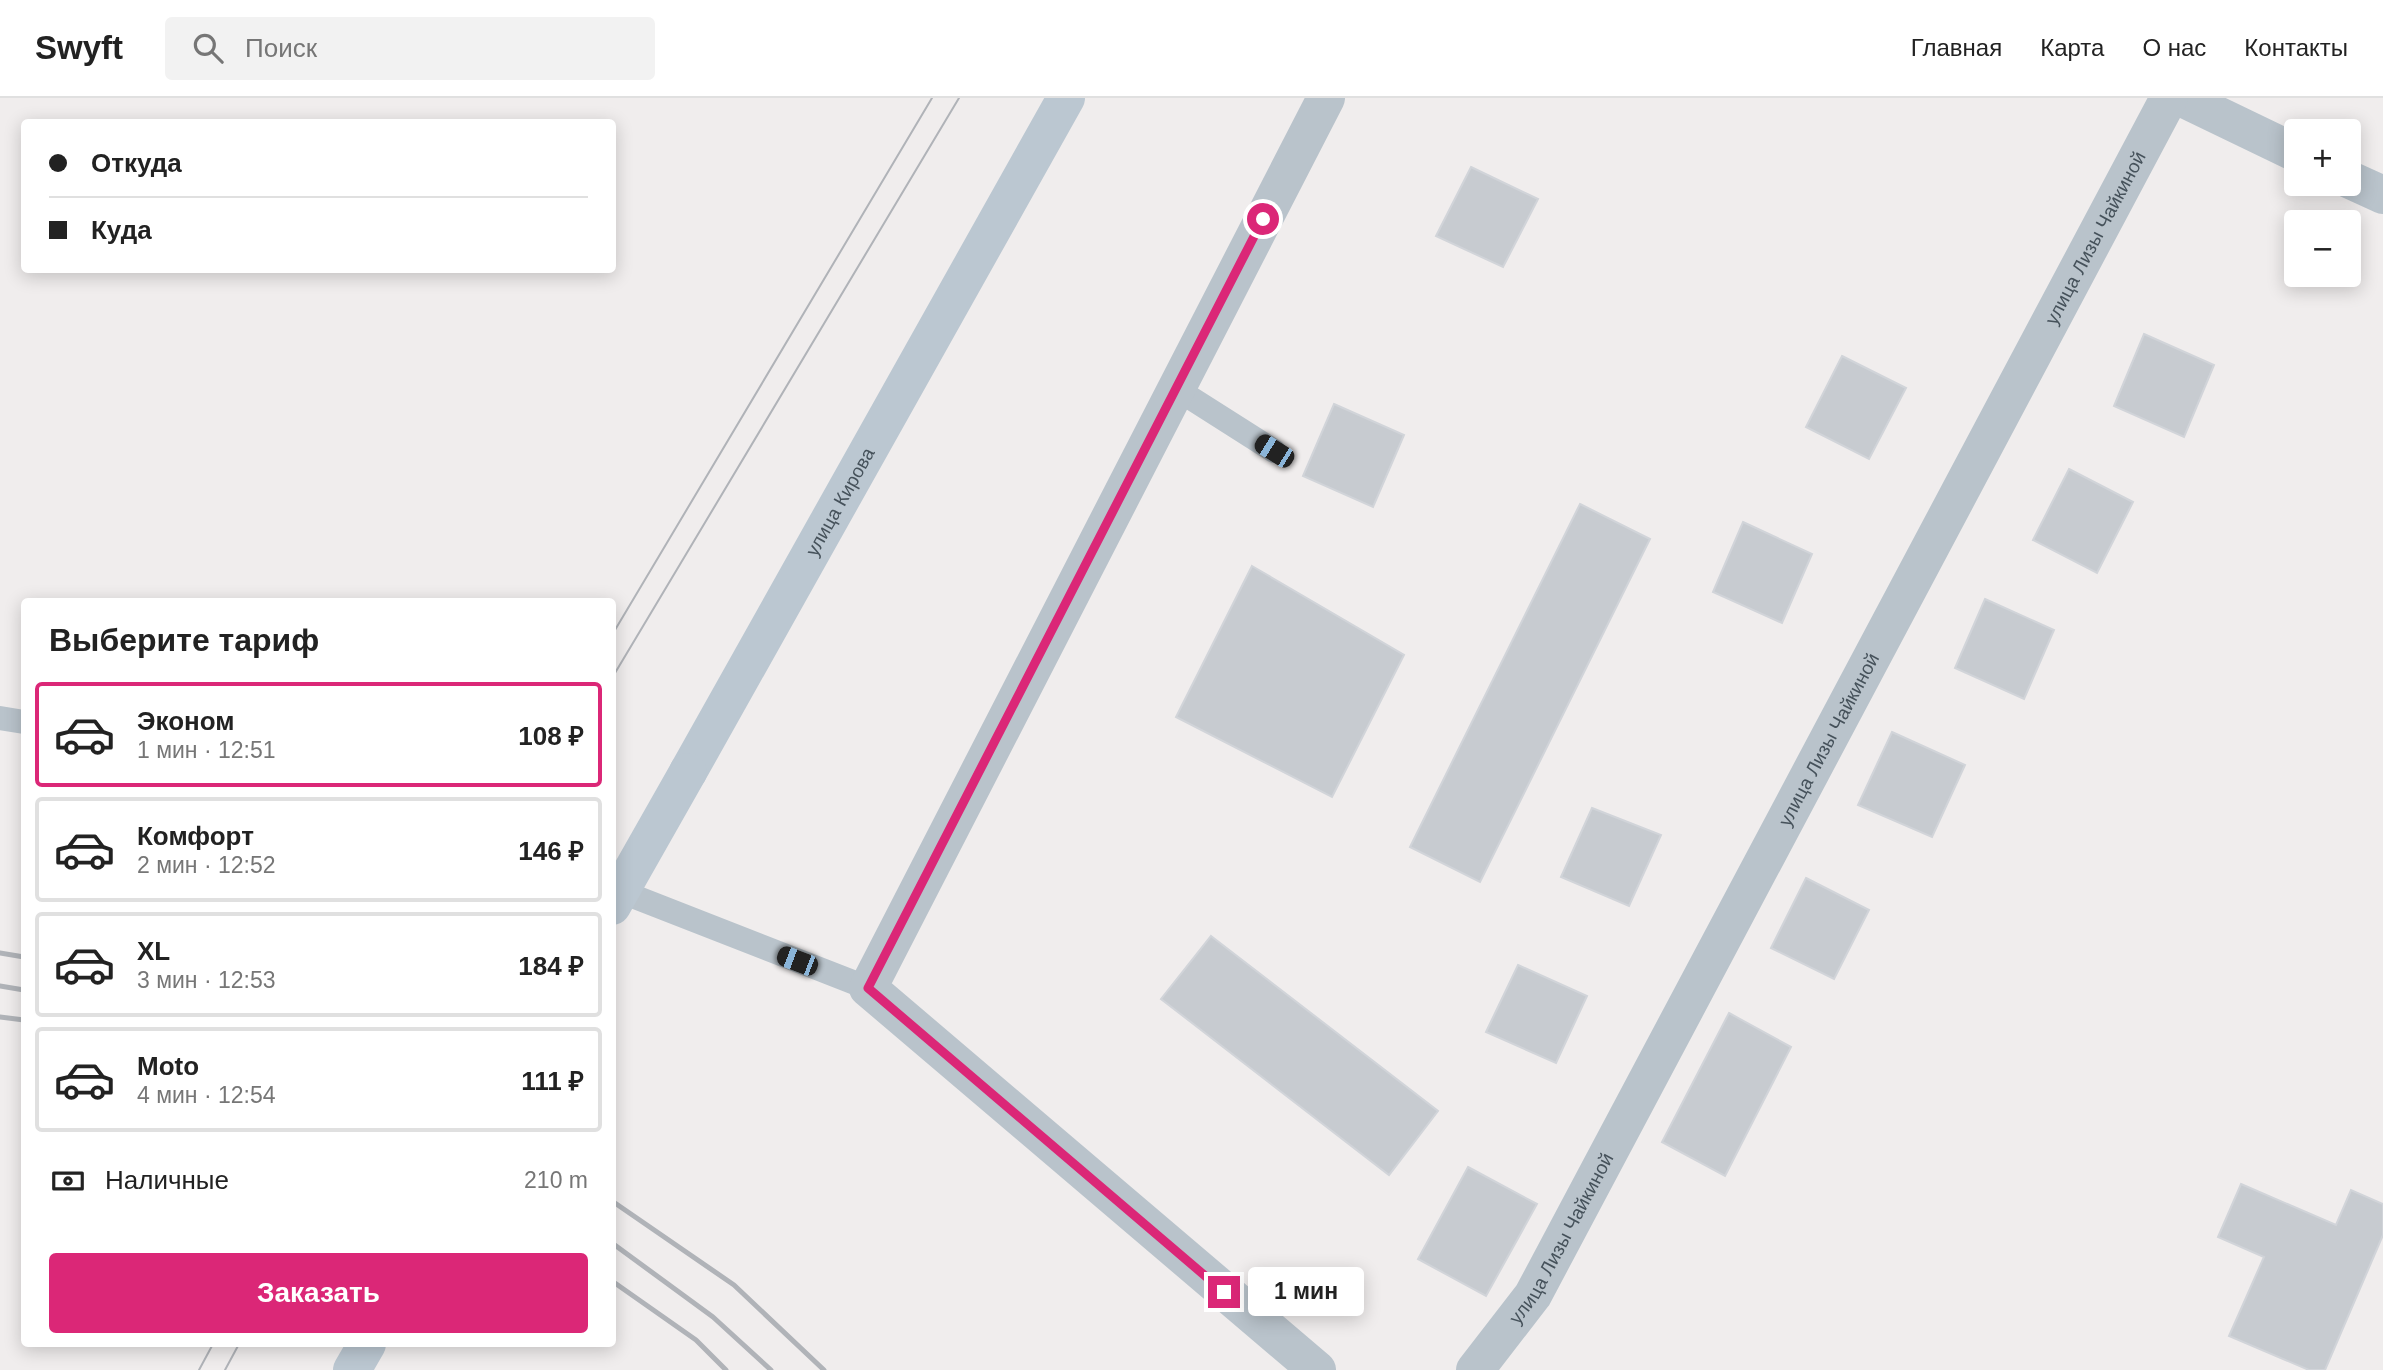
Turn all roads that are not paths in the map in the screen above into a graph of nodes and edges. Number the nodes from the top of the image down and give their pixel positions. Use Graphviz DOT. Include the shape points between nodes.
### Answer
graph roads {
  1 [pos="1066,98"];
  2 [pos="1326,98"];
  3 [pos="2169,98"];
  4 [pos="2182,98"];
  5 [pos="2284,147"];
  6 [pos="2361,185"];
  7 [pos="2383,195"];
  8 [pos="1175,388"];
  9 [pos="1274,451"];
  10 [pos="0,718"];
  11 [pos="21,722"];
  12 [pos="616,890"];
  13 [pos="616,899"];
  14 [pos="868,988"];
  15 [pos="365,1347"];
  16 [pos="1293,1358"];
  17 [pos="352,1370"];
  18 [pos="1317,1370"];
  19 [pos="1475,1370"];
  1 -- 13 [label="main road, улица Кирова, bridge"];
  2 -- 8 [label="street"];
  3 -- 19 [label="street, улица Лизы Чайкиной" via="1533,1295"];
  4 -- 5 [label="street"];
  6 -- 7 [label="street"];
  8 -- 9 [label="lane"];
  8 -- 14 [label="street"];
  10 -- 11 [label="lane"];
  12 -- 14 [label="lane"];
  14 -- 16 [label="street"];
  15 -- 17 [label="main road"];
  16 -- 18 [label="street"];
}
